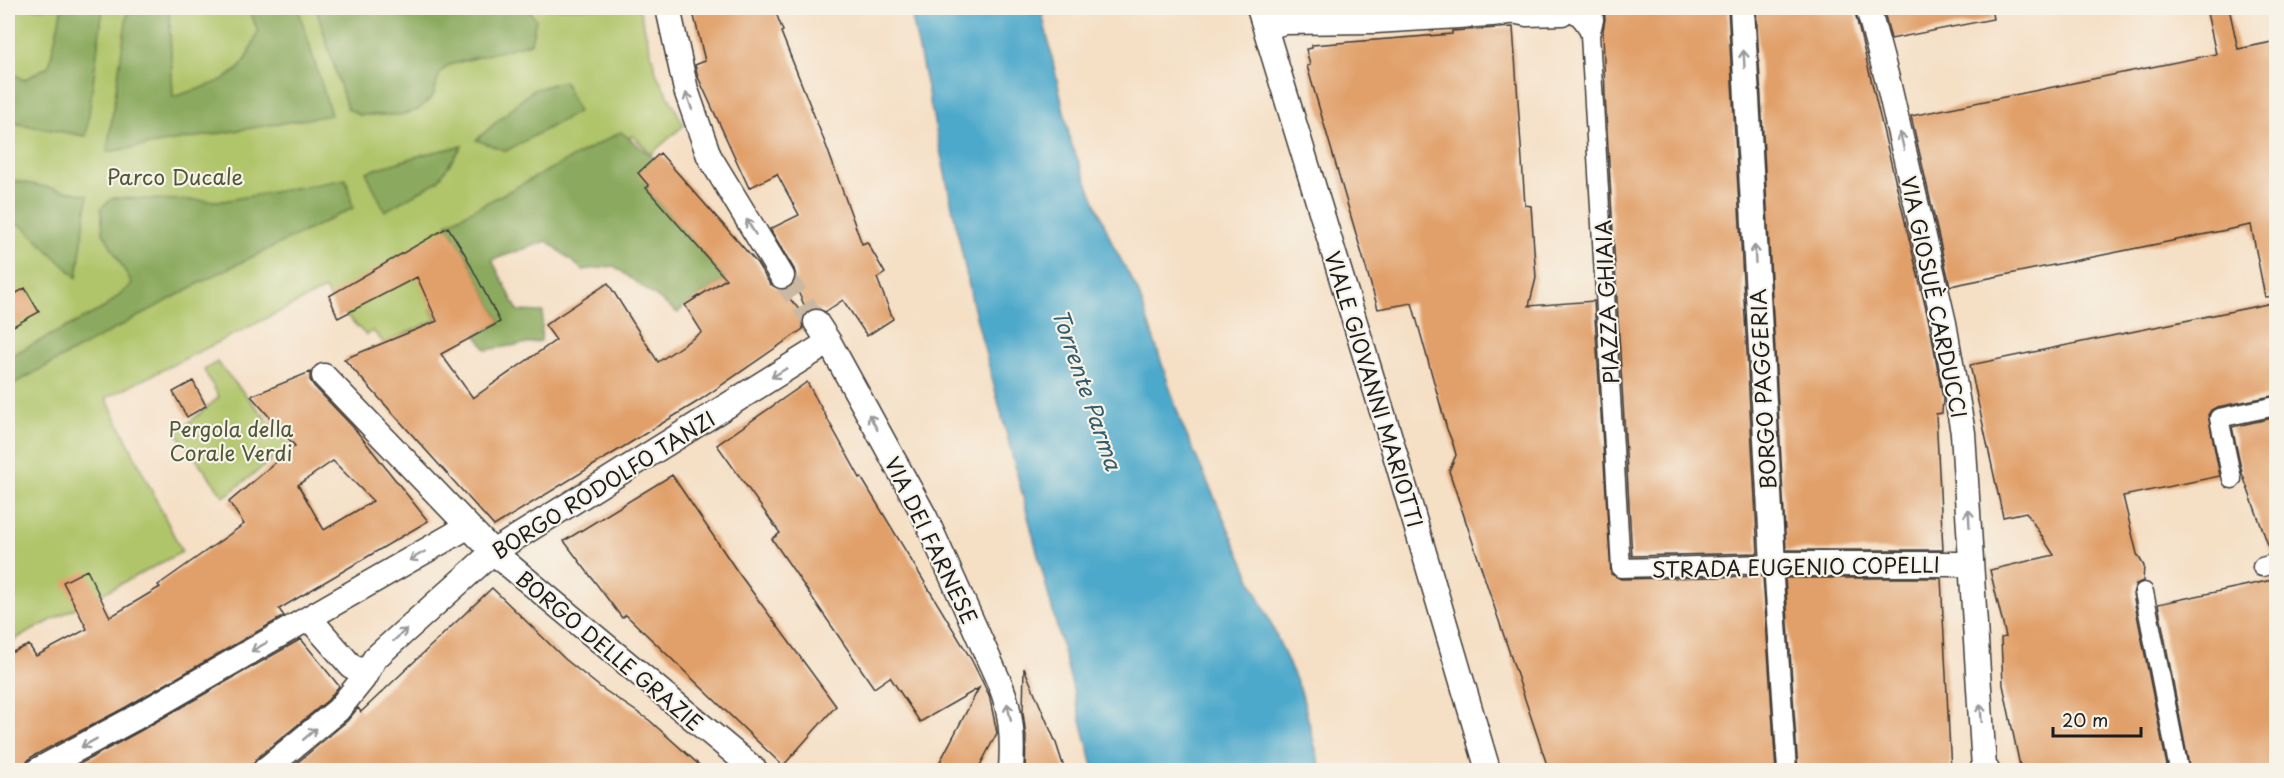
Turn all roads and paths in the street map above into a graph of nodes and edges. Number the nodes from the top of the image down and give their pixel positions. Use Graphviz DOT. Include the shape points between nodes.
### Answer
graph roads {
  1 [pos="668,8"];
  2 [pos="1593,8"];
  3 [pos="1742,8"];
  4 [pos="1868,8"];
  5 [pos="1517,9"];
  6 [pos="1565,10"];
  7 [pos="1262,18"];
  8 [pos="1590,35"];
  9 [pos="783,276"];
  10 [pos="822,332"];
  11 [pos="324,376"];
  12 [pos="2277,405"];
  13 [pos="2232,479"];
  14 [pos="467,527"];
  15 [pos="493,552"];
  16 [pos="1773,564"];
  17 [pos="1970,564"];
  18 [pos="1621,568"];
  19 [pos="2144,592"];
  20 [pos="309,618"];
  21 [pos="366,673"];
  22 [pos="38,771"];
  23 [pos="265,771"];
  24 [pos="755,771"];
  25 [pos="1011,771"];
  26 [pos="1488,771"];
  27 [pos="1787,771"];
  28 [pos="1987,771"];
  29 [pos="2179,771"];
  9 -- 1 [label="street, one-way" via="709,156 686,90"];
  2 -- 8 [label="street, PIAZZA GHIAIA"];
  16 -- 3 [label="street, BORGO PAGGERIA, one-way"];
  17 -- 4 [label="street, VIA GIOSUÈ CARDUCCI, one-way" via="1963,433 1944,323"];
  5 -- 6 [label="street" via="1527,14"];
  5 -- 7 [label="street" via="1375,21 1284,22"];
  6 -- 8 [label="street" via="1578,15"];
  7 -- 26 [label="street, VIALE GIOVANNI MARIOTTI"];
  8 -- 18 [label="street, PIAZZA GHIAIA"];
  10 -- 15 [label="street, BORGO RODOLFO TANZI, one-way"];
  25 -- 10 [label="street, VIA DEI FARNESE, one-way" via="1012,729 1000,684 926,518"];
  11 -- 14 [label="street, BORGO DELLE GRAZIE"];
  12 -- 13 [label="street" via="2218,418"];
  14 -- 15 [label="street, BORGO DELLE GRAZIE"];
  14 -- 20 [label="street, one-way"];
  21 -- 15 [label="street, BORGO RODOLFO TANZI, one-way" via="375,658"];
  15 -- 24 [label="street, BORGO DELLE GRAZIE"];
  16 -- 17 [label="street, STRADA EUGENIO COPELLI"];
  16 -- 18 [label="street, STRADA EUGENIO COPELLI"];
  16 -- 27 [label="street, BORGO PAGGERIA"];
  28 -- 17 [label="street, VIA GIOSUÈ CARDUCCI, one-way"];
  19 -- 29 [label="street"];
  20 -- 21 [label="street" via="351,666"];
  20 -- 22 [label="street, one-way"];
  23 -- 21 [label="street, BORGO RODOLFO TANZI, one-way" via="338,710"];
}
